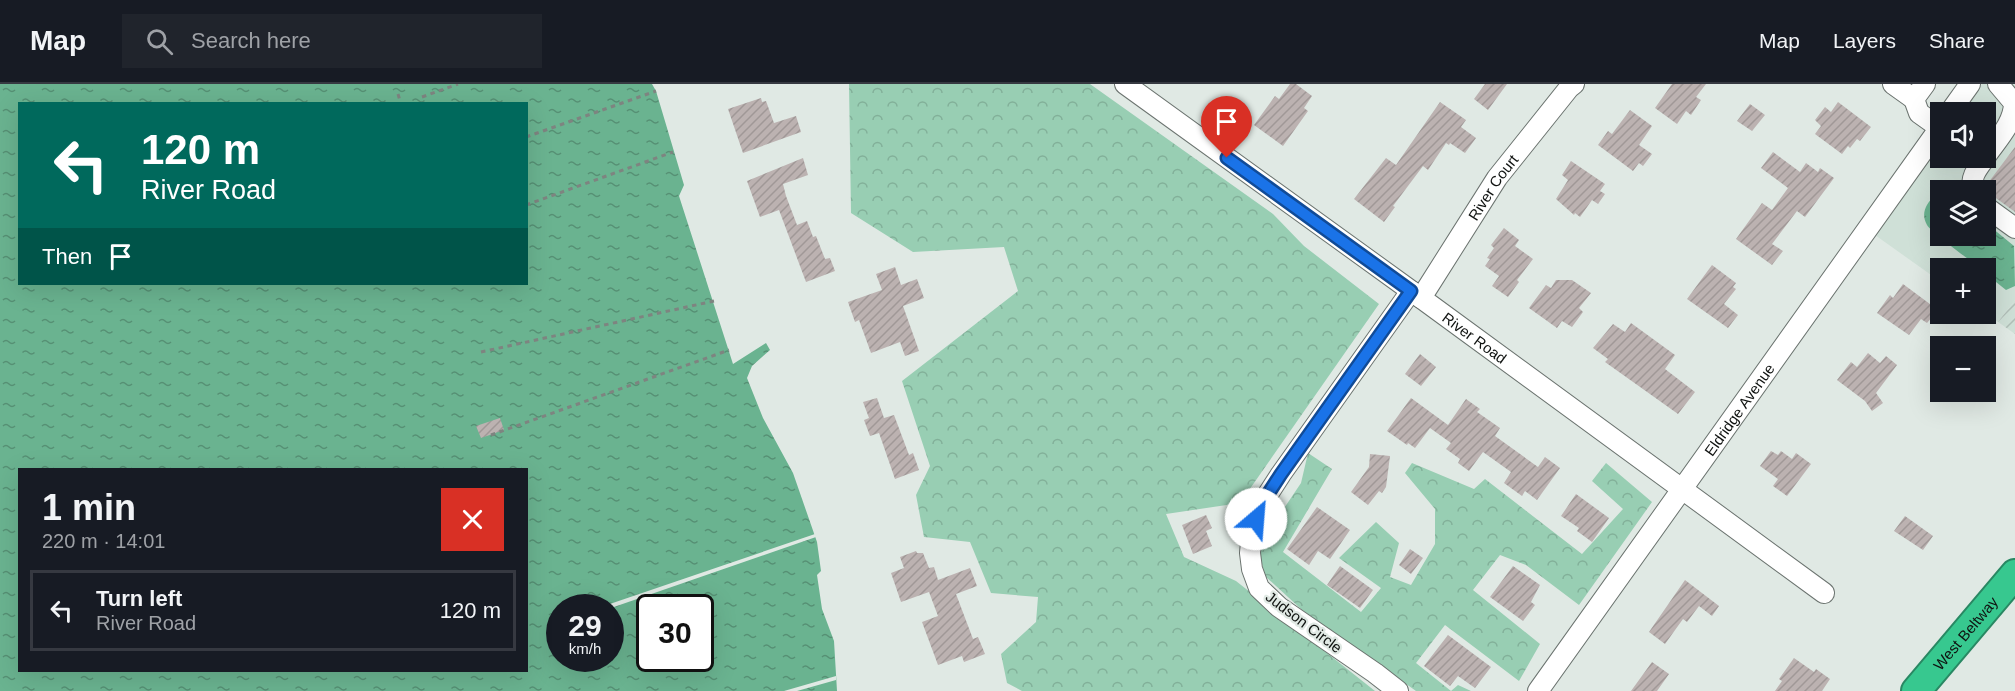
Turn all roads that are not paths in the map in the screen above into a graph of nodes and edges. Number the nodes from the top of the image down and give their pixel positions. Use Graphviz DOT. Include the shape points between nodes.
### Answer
graph roads {
  1 [pos="1125,84"];
  2 [pos="1574,84"];
  3 [pos="1893,84"];
  4 [pos="1970,84"];
  5 [pos="1998,84"];
  6 [pos="1919,92"];
  7 [pos="1958,102"];
  8 [pos="1930,117"];
  9 [pos="1996,141"];
  10 [pos="1930,142"];
  11 [pos="1996,214"];
  12 [pos="2015,228"];
  13 [pos="1416,294"];
  14 [pos="1683,489"];
  15 [pos="2015,574"];
  16 [pos="1824,593"];
  17 [pos="1398,691"];
  18 [pos="1538,691"];
  19 [pos="1916,691"];
  1 -- 13 [label="street, River Road"];
  2 -- 13 [label="street, River Court" via="1497,178"];
  3 -- 6 [label="street"];
  4 -- 7 [label="street, Eldridge Avenue"];
  5 -- 9 [label="street" via="2014,103 2014,111"];
  6 -- 8 [label="street" via="1919,113"];
  10 -- 14 [label="street, Eldridge Avenue"];
  11 -- 12 [label="street"];
  13 -- 14 [label="street, River Road"];
  13 -- 17 [label="street, Judson Circle" via="1259,508 1250,553 1259,588 1279,607"];
  14 -- 16 [label="street, River Road"];
  14 -- 18 [label="street, Eldridge Avenue"];
  15 -- 19 [label="highway, West Beltway"];
}
